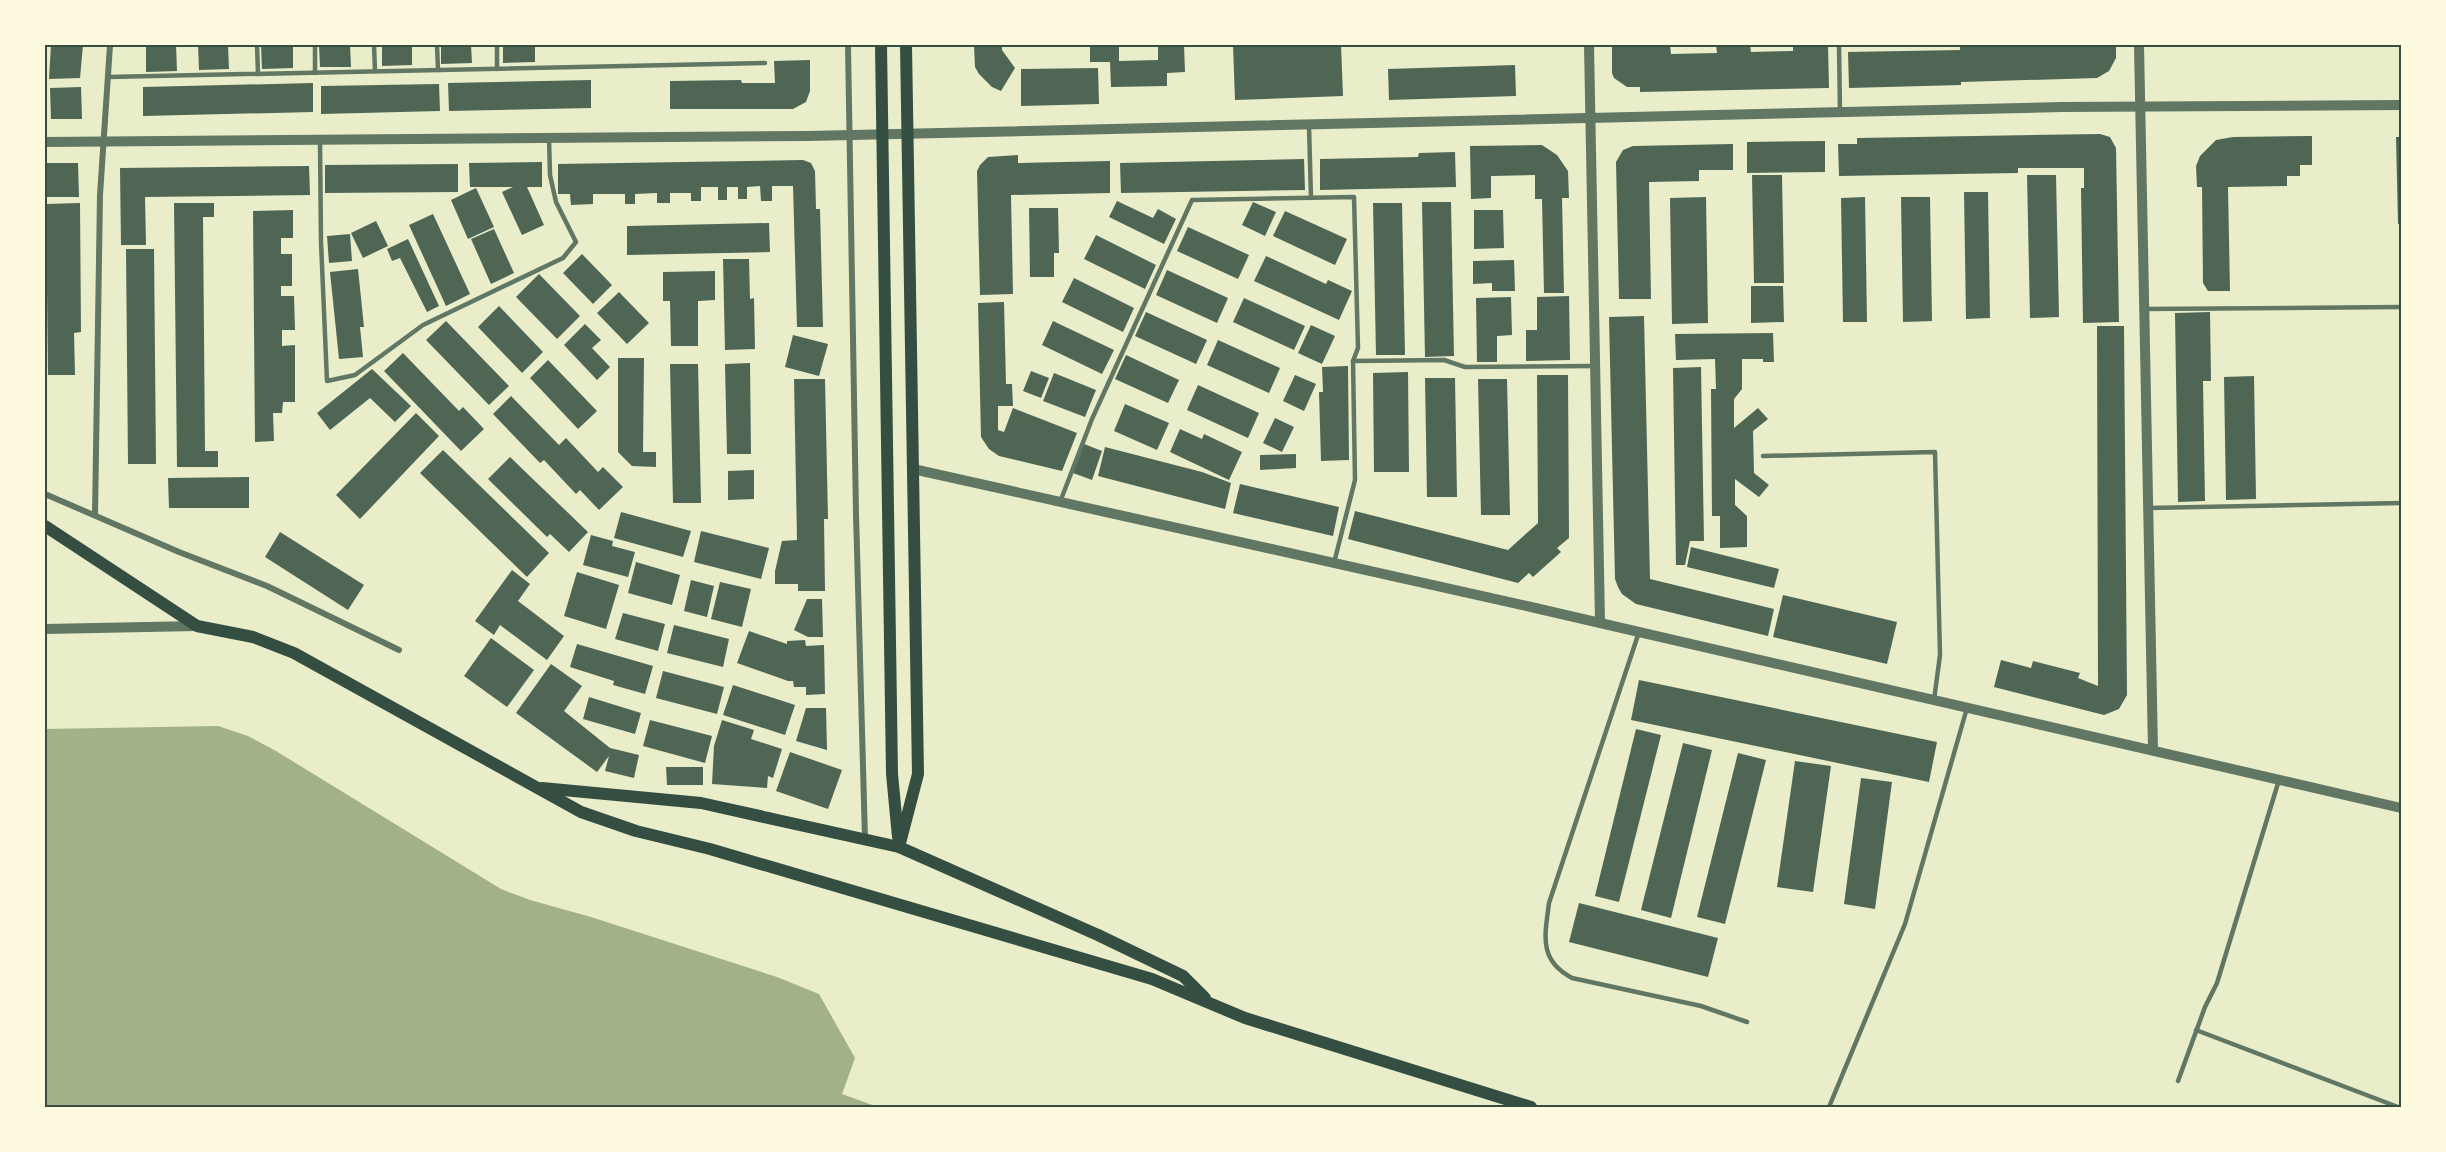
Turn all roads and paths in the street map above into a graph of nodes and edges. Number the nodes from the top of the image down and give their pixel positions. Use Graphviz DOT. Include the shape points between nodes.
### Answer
graph roads {
  1 [pos="110,45"];
  2 [pos="257,45"];
  3 [pos="315,45"];
  4 [pos="374,45"];
  5 [pos="437,45"];
  6 [pos="497,45"];
  7 [pos="848,45"];
  8 [pos="881,45"];
  9 [pos="906,45"];
  10 [pos="1589,45"];
  11 [pos="1839,45"];
  12 [pos="2139,45"];
  13 [pos="765,63"];
  14 [pos="497,69"];
  15 [pos="438,70"];
  16 [pos="375,71"];
  17 [pos="315,73"];
  18 [pos="258,74"];
  19 [pos="108,77"];
  20 [pos="2401,105"];
  21 [pos="2140,107"];
  22 [pos="1840,112"];
  23 [pos="1590,118"];
  24 [pos="1309,125"];
  25 [pos="908,134"];
  26 [pos="849,135"];
  27 [pos="882,135"];
  28 [pos="549,138"];
  29 [pos="321,140"];
  30 [pos="104,141"];
  31 [pos="45,142"];
  32 [pos="1311,198"];
  33 [pos="2401,307"];
  34 [pos="2144,309"];
  35 [pos="1353,361"];
  36 [pos="1595,366"];
  37 [pos="1763,456"];
  38 [pos="913,469"];
  39 [pos="45,494"];
  40 [pos="1060,502"];
  41 [pos="2401,503"];
  42 [pos="2148,508"];
  43 [pos="95,515"];
  44 [pos="45,526"];
  45 [pos="1334,563"];
  46 [pos="1600,622"];
  47 [pos="196,626"];
  48 [pos="45,629"];
  49 [pos="1639,632"];
  50 [pos="399,650"];
  51 [pos="1934,700"];
  52 [pos="1967,707"];
  53 [pos="2153,750"];
  54 [pos="2279,780"];
  55 [pos="537,788"];
  56 [pos="2401,808"];
  57 [pos="865,839"];
  58 [pos="899,847"];
  59 [pos="1211,1004"];
  60 [pos="1747,1022"];
  61 [pos="2196,1030"];
  62 [pos="2178,1081"];
  63 [pos="1531,1107"];
  64 [pos="1829,1107"];
  65 [pos="2398,1107"];
  1 -- 19 [label="street"];
  2 -- 18 [label="lane"];
  3 -- 17 [label="lane"];
  4 -- 16 [label="lane"];
  5 -- 15 [label="lane"];
  6 -- 14 [label="lane"];
  7 -- 26 [label="street"];
  8 -- 27 [label="main road"];
  9 -- 25 [label="main road"];
  10 -- 23 [label="street"];
  11 -- 22 [label="lane"];
  12 -- 21 [label="street"];
  13 -- 14 [label="lane"];
  14 -- 15 [label="lane"];
  15 -- 16 [label="lane"];
  16 -- 17 [label="lane"];
  17 -- 18 [label="lane"];
  18 -- 19 [label="lane"];
  19 -- 30 [label="street"];
  20 -- 21 [label="street"];
  21 -- 22 [label="street"];
  21 -- 34 [label="street"];
  22 -- 23 [label="street"];
  23 -- 24 [label="street"];
  23 -- 36 [label="street"];
  24 -- 25 [label="street"];
  24 -- 32 [label="lane"];
  25 -- 27 [label="street"];
  25 -- 38 [label="main road"];
  26 -- 27 [label="street"];
  26 -- 28 [label="street"];
  26 -- 57 [label="street"];
  27 -- 58 [label="main road" via="892,774"];
  28 -- 29 [label="street"];
  28 -- 29 [label="lane" via="550,175 556,202 576,242 563,258 423,325 355,375 327,381"];
  29 -- 30 [label="street"];
  30 -- 31 [label="street"];
  30 -- 43 [label="street"];
  32 -- 35 [label="lane" via="1354,197 1358,348"];
  32 -- 40 [label="lane" via="1192,200 1092,419"];
  33 -- 34 [label="lane"];
  34 -- 42 [label="street"];
  35 -- 36 [label="lane" via="1444,360 1465,367"];
  35 -- 45 [label="lane" via="1355,480"];
  36 -- 46 [label="street"];
  37 -- 51 [label="lane" via="1935,452 1940,656"];
  38 -- 40 [label="street"];
  38 -- 58 [label="main road" via="918,774"];
  39 -- 43 [label="street"];
  40 -- 45 [label="street"];
  41 -- 42 [label="lane"];
  42 -- 53 [label="street"];
  43 -- 50 [label="street" via="267,586"];
  44 -- 47 [label="main road"];
  45 -- 46 [label="street"];
  46 -- 49 [label="street"];
  47 -- 48 [label="street"];
  47 -- 55 [label="main road" via="253,637 294,653"];
  49 -- 51 [label="street"];
  49 -- 60 [label="lane" via="1550,903 1546,947 1556,966 1572,978 1701,1006"];
  51 -- 52 [label="street"];
  52 -- 53 [label="street"];
  52 -- 64 [label="lane" via="1905,924"];
  53 -- 54 [label="street"];
  54 -- 56 [label="street"];
  54 -- 61 [label="lane" via="2217,983"];
  55 -- 57 [label="main road" via="701,803"];
  55 -- 59 [label="main road" via="581,812 636,831 710,849 1152,979"];
  57 -- 58 [label="main road"];
  58 -- 59 [label="main road" via="1183,976"];
  59 -- 63 [label="main road"];
  61 -- 62 [label="lane"];
  61 -- 65 [label="lane"];
}
